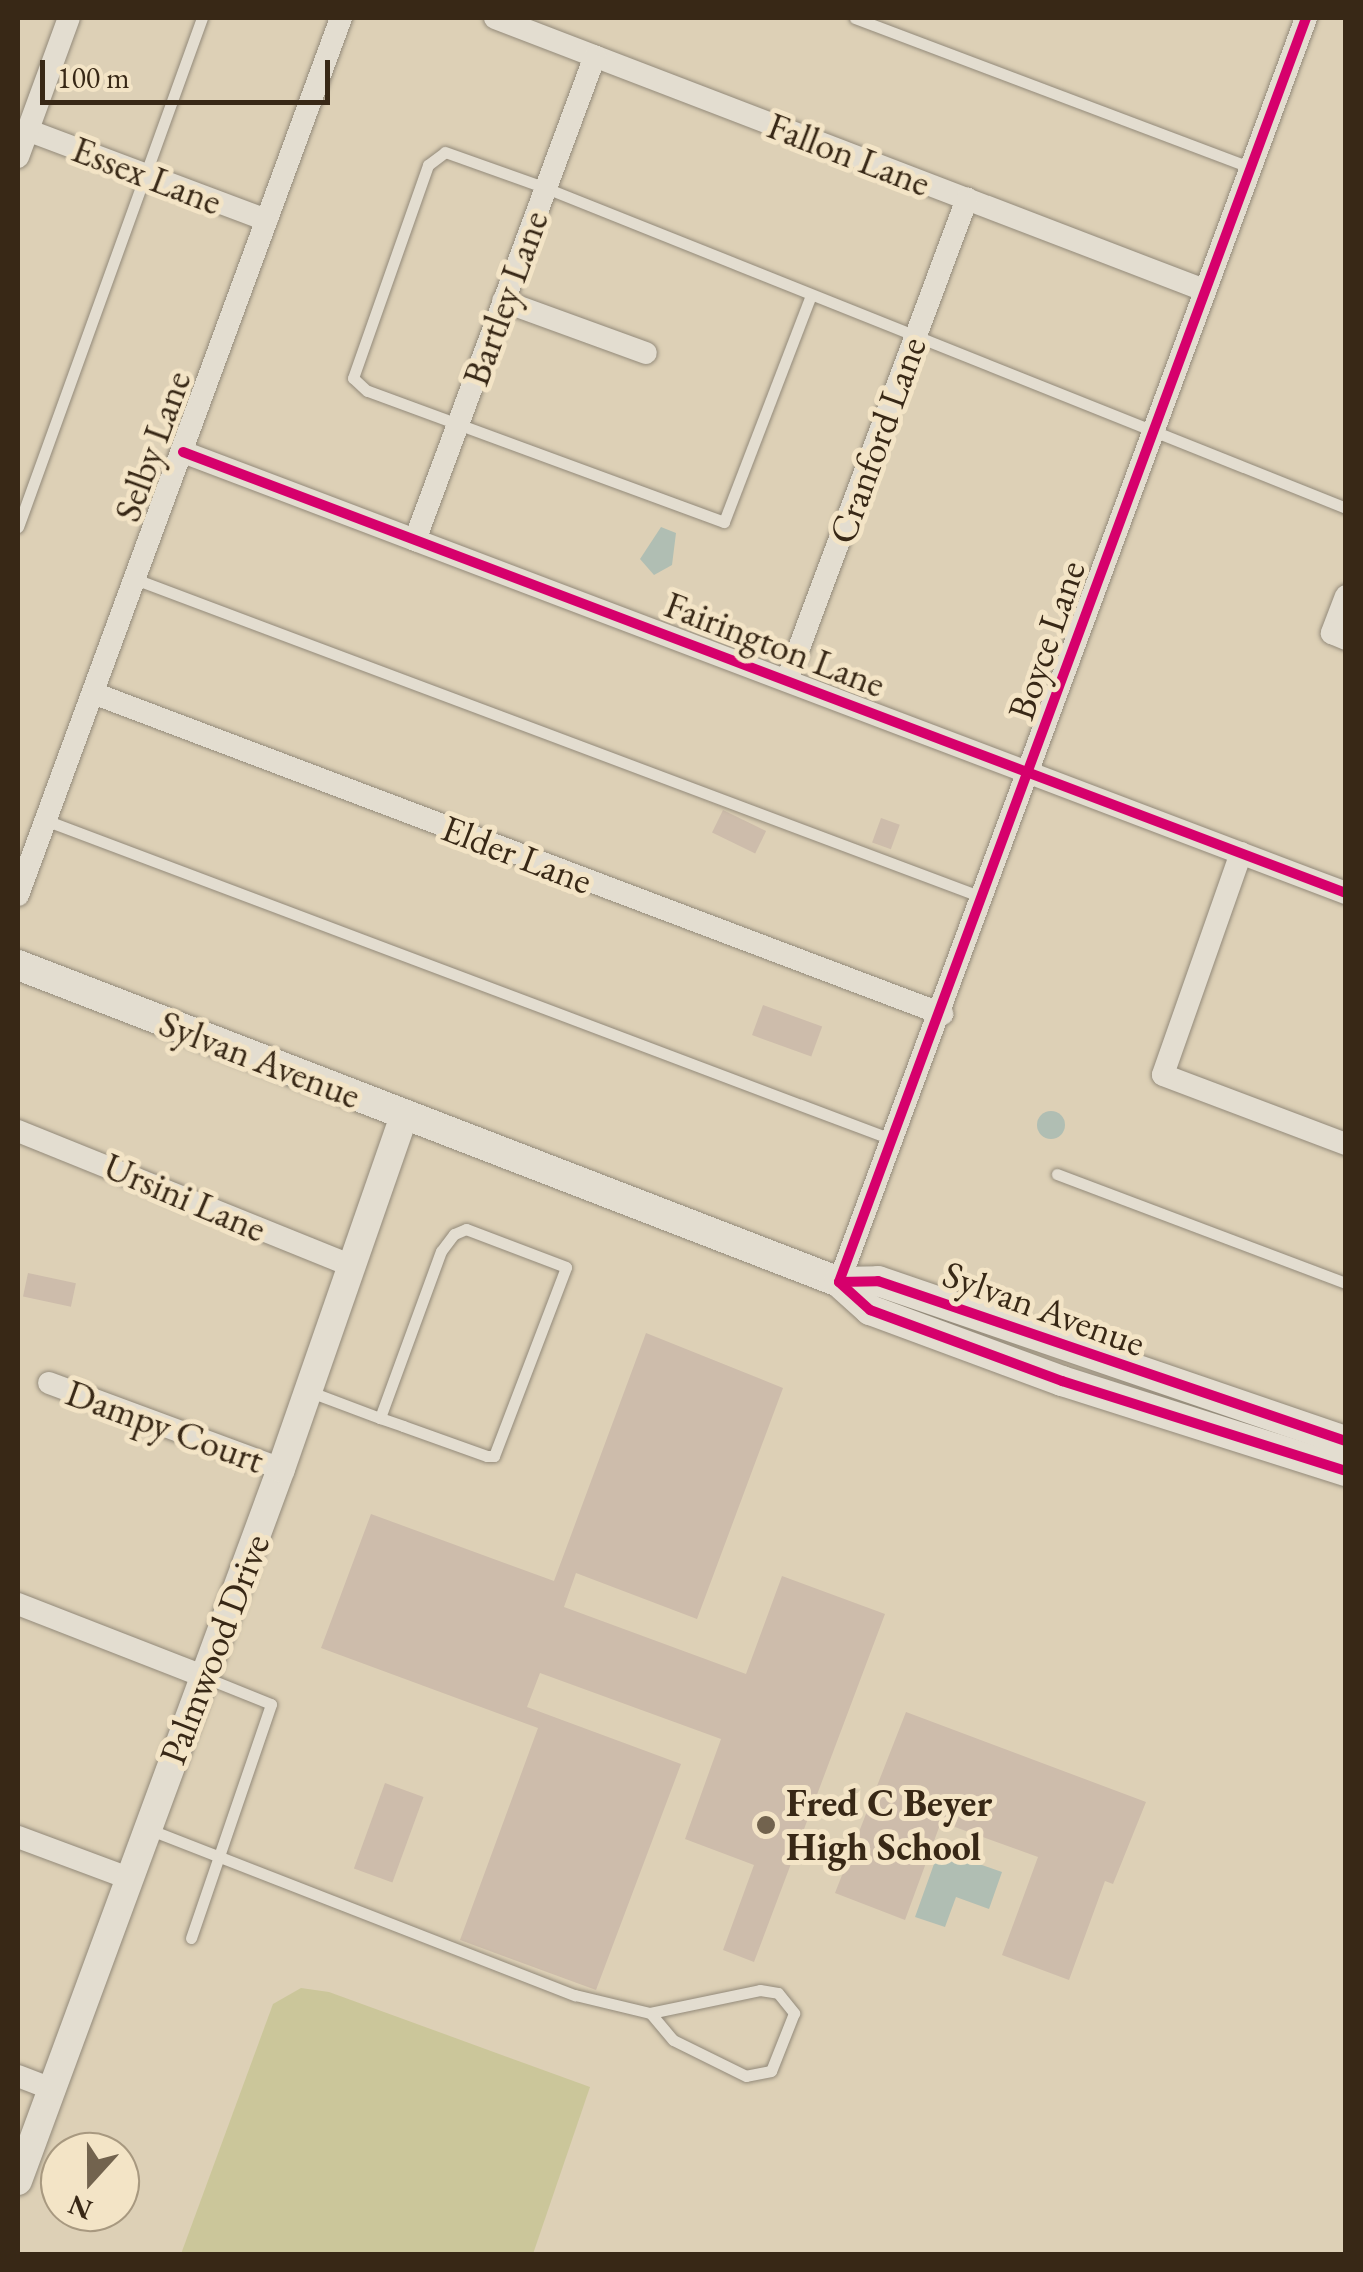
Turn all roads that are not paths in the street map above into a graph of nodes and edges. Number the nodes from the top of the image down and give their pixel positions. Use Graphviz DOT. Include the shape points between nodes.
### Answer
graph roads {
  1 [pos="69,18"];
  2 [pos="202,18"];
  3 [pos="341,18"];
  4 [pos="495,18"];
  5 [pos="855,18"];
  6 [pos="1306,18"];
  7 [pos="595,56"];
  8 [pos="28,130"];
  9 [pos="18,156"];
  10 [pos="1250,167"];
  11 [pos="144,174"];
  12 [pos="546,188"];
  13 [pos="967,199"];
  14 [pos="267,220"];
  15 [pos="1204,290"];
  16 [pos="812,295"];
  17 [pos="504,301"];
  18 [pos="915,337"];
  19 [pos="646,353"];
  20 [pos="458,423"];
  21 [pos="1151,431"];
  22 [pos="182,452"];
  23 [pos="1346,508"];
  24 [pos="18,527"];
  25 [pos="415,540"];
  26 [pos="135,579"];
  27 [pos="1346,596"];
  28 [pos="1339,636"];
  29 [pos="787,680"];
  30 [pos="93,693"];
  31 [pos="1030,776"];
  32 [pos="46,820"];
  33 [pos="1242,853"];
  34 [pos="1346,893"];
  35 [pos="18,895"];
  36 [pos="984,898"];
  37 [pos="18,965"];
  38 [pos="942,1014"];
  39 [pos="404,1115"];
  40 [pos="18,1131"];
  41 [pos="892,1139"];
  42 [pos="1346,1144"];
  43 [pos="1057,1174"];
  44 [pos="352,1266"];
  45 [pos="839,1282"];
  46 [pos="1346,1283"];
  47 [pos="49,1383"];
  48 [pos="308,1391"];
  49 [pos="380,1418"];
  50 [pos="1346,1441"];
  51 [pos="281,1469"];
  52 [pos="1346,1470"];
  53 [pos="18,1604"];
  54 [pos="203,1676"];
  55 [pos="147,1828"];
  56 [pos="18,1837"];
  57 [pos="220,1856"];
  58 [pos="128,1878"];
  59 [pos="191,1938"];
  60 [pos="650,2013"];
  61 [pos="18,2076"];
  62 [pos="50,2088"];
  63 [pos="18,2181"];
  1 -- 8 [label="street"];
  2 -- 11 [label="lane"];
  3 -- 14 [label="street, Selby Lane"];
  4 -- 7 [label="street, Fallon Lane"];
  5 -- 10 [label="lane"];
  6 -- 10 [label="street, Boyce Lane"];
  7 -- 12 [label="street, Bartley Lane"];
  7 -- 13 [label="street, Fallon Lane"];
  8 -- 9 [label="street"];
  8 -- 11 [label="street, Essex Lane"];
  10 -- 15 [label="street, Boyce Lane"];
  11 -- 14 [label="street, Essex Lane"];
  11 -- 24 [label="lane"];
  12 -- 16 [label="lane"];
  12 -- 17 [label="street, Bartley Lane"];
  12 -- 20 [label="lane" via="445,152 428,165 353,378 356,386"];
  13 -- 15 [label="street, Fallon Lane"];
  13 -- 18 [label="street, Cranford Lane"];
  14 -- 22 [label="street, Selby Lane"];
  15 -- 21 [label="street, Boyce Lane"];
  16 -- 18 [label="lane"];
  16 -- 20 [label="lane" via="724,522"];
  17 -- 19 [label="street"];
  17 -- 20 [label="street, Bartley Lane"];
  18 -- 21 [label="lane"];
  18 -- 29 [label="street, Cranford Lane"];
  20 -- 25 [label="street, Bartley Lane"];
  21 -- 23 [label="lane"];
  21 -- 31 [label="street, Boyce Lane"];
  22 -- 25 [label="street, Fairington Lane"];
  22 -- 26 [label="street, Selby Lane"];
  25 -- 29 [label="street, Fairington Lane"];
  26 -- 30 [label="street, Selby Lane"];
  26 -- 36 [label="lane"];
  27 -- 28 [label="street"];
  29 -- 31 [label="street, Fairington Lane"];
  30 -- 32 [label="street, Selby Lane"];
  30 -- 38 [label="street, Elder Lane"];
  31 -- 33 [label="street, Fairington Lane"];
  31 -- 36 [label="street, Boyce Lane"];
  32 -- 35 [label="street, Selby Lane"];
  32 -- 41 [label="lane"];
  33 -- 34 [label="street, Fairington Lane"];
  33 -- 42 [label="street" via="1163,1075"];
  36 -- 38 [label="street, Boyce Lane"];
  37 -- 39 [label="main road, Sylvan Avenue"];
  38 -- 41 [label="street, Boyce Lane"];
  39 -- 44 [label="street, Palmwood Drive"];
  39 -- 45 [label="main road, Sylvan Avenue"];
  40 -- 44 [label="street, Ursini Lane"];
  41 -- 45 [label="street, Boyce Lane"];
  43 -- 46 [label="lane"];
  44 -- 48 [label="street, Palmwood Drive"];
  45 -- 50 [label="main road, Sylvan Avenue" via="878,1280"];
  45 -- 52 [label="main road, Sylvan Avenue" via="870,1310 1062,1381"];
  47 -- 51 [label="street, Dampy Court"];
  48 -- 49 [label="lane"];
  48 -- 51 [label="street, Palmwood Drive"];
  49 -- 49 [label="lane" via="494,1456 566,1267 466,1229 454,1234 441,1251"];
  51 -- 54 [label="street, Palmwood Drive"];
  53 -- 54 [label="street"];
  54 -- 55 [label="street, Palmwood Drive"];
  54 -- 57 [label="lane" via="272,1704"];
  55 -- 57 [label="lane"];
  55 -- 58 [label="street, Palmwood Drive"];
  56 -- 58 [label="street"];
  57 -- 59 [label="lane"];
  57 -- 60 [label="lane" via="574,1994"];
  58 -- 62 [label="street, Palmwood Drive"];
  60 -- 60 [label="lane" via="673,2040 746,2076 771,2071 794,2013 778,1992 760,1990"];
  61 -- 62 [label="street"];
  62 -- 63 [label="street, Palmwood Drive"];
}
